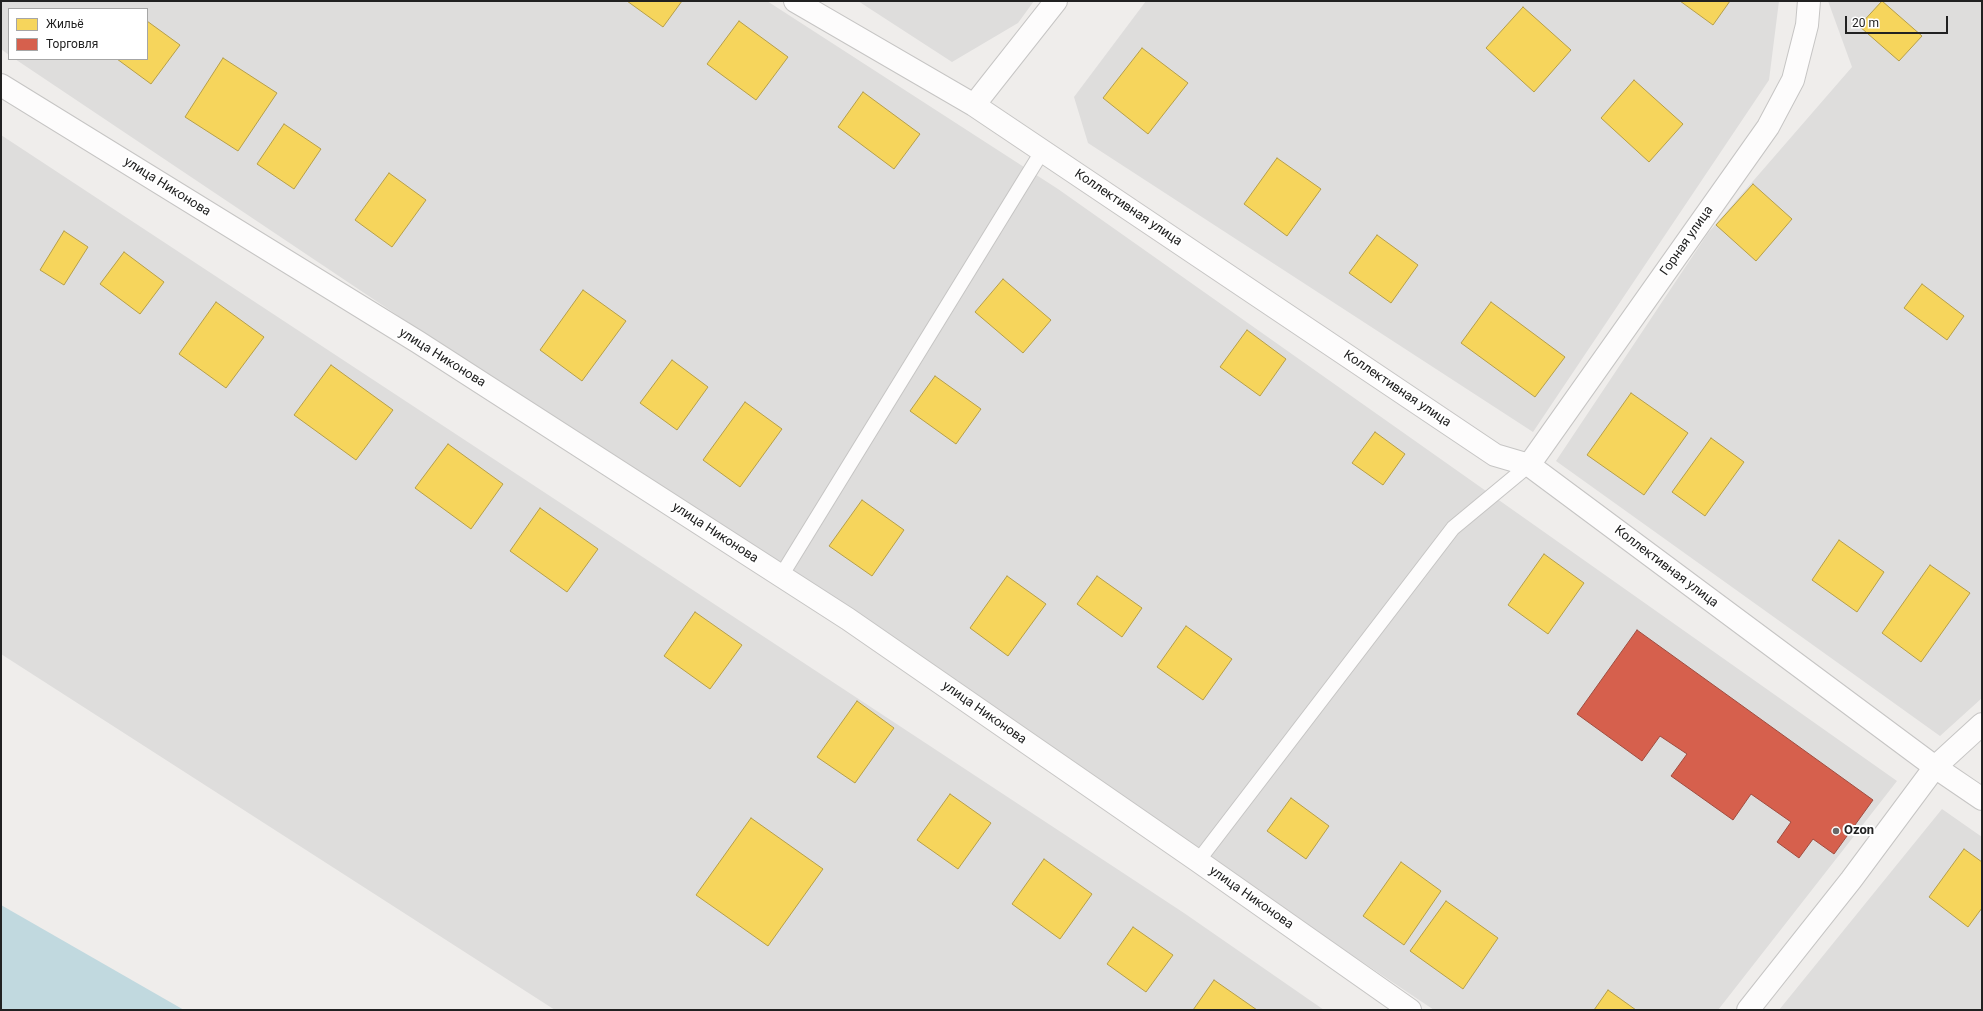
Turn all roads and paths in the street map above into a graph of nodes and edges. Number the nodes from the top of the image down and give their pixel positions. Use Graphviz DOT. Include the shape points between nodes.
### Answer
graph roads {
  1 [pos="795,1"];
  2 [pos="1056,1"];
  3 [pos="1809,1"];
  4 [pos="1,85"];
  5 [pos="974,104"];
  6 [pos="1043,150"];
  7 [pos="1529,465"];
  8 [pos="781,576"];
  9 [pos="1982,724"];
  10 [pos="1935,767"];
  11 [pos="1982,798"];
  12 [pos="1198,861"];
  13 [pos="1410,1010"];
  14 [pos="1748,1010"];
  1 -- 5 [label="street, Коллективная улица"];
  2 -- 5 [label="street"];
  3 -- 7 [label="street, Горная улица" via="1807,25 1793,80 1768,127"];
  4 -- 8 [label="street, улица Никонова" via="418,342"];
  5 -- 6 [label="street, Коллективная улица"];
  6 -- 7 [label="street, Коллективная улица" via="1495,455"];
  6 -- 8 [label="lane"];
  7 -- 10 [label="street, Коллективная улица"];
  7 -- 12 [label="lane" via="1453,528"];
  8 -- 12 [label="street, улица Никонова" via="848,619"];
  9 -- 10 [label="street"];
  10 -- 11 [label="street, Коллективная улица"];
  10 -- 14 [label="street" via="1851,880"];
  12 -- 13 [label="street, улица Никонова"];
}
